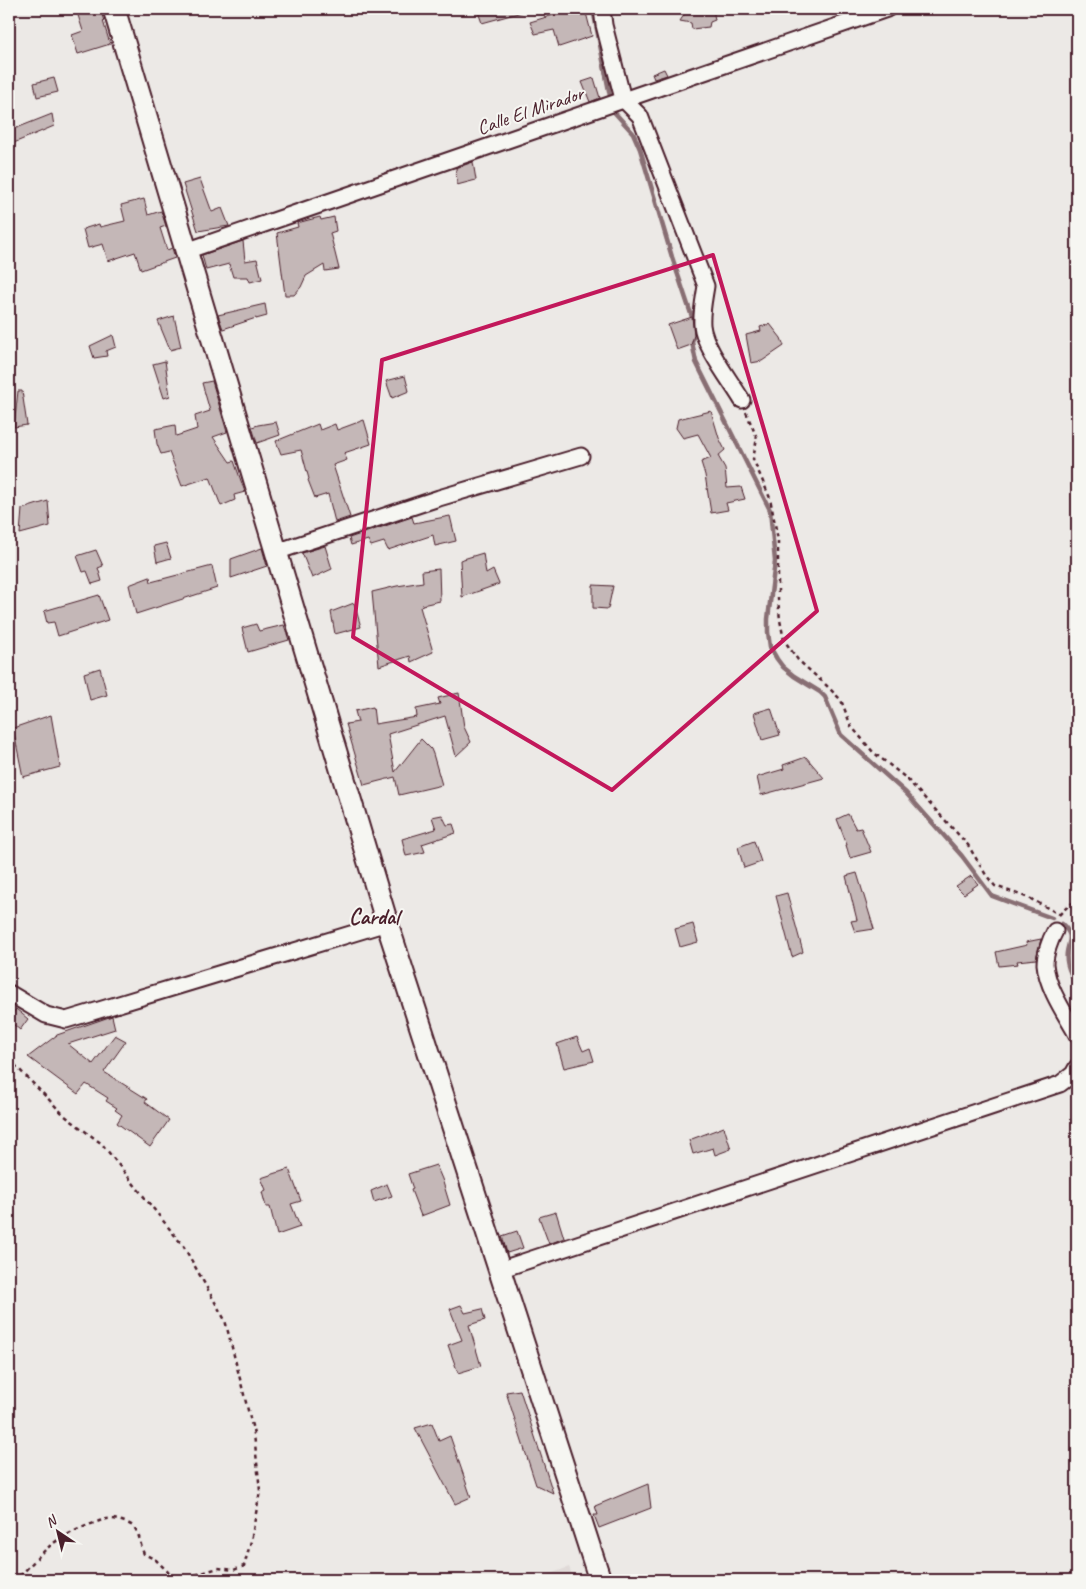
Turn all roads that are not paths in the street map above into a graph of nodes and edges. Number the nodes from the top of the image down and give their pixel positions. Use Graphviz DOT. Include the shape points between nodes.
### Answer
graph roads {
  1 [pos="114,9"];
  2 [pos="602,9"];
  3 [pos="887,9"];
  4 [pos="623,99"];
  5 [pos="186,251"];
  6 [pos="742,400"];
  7 [pos="581,456"];
  8 [pos="276,552"];
  9 [pos="387,922"];
  10 [pos="1055,931"];
  11 [pos="9,993"];
  12 [pos="1077,1035"];
  13 [pos="1077,1067"];
  14 [pos="499,1270"];
  15 [pos="600,1580"];
  1 -- 5 [label="street"];
  2 -- 4 [label="street"];
  3 -- 4 [label="street, Calle El Mirador"];
  4 -- 5 [label="street, Calle El Mirador"];
  4 -- 6 [label="street" via="640,116 706,286 702,327 706,340"];
  5 -- 8 [label="street"];
  7 -- 8 [label="street" via="439,498"];
  8 -- 9 [label="street"];
  9 -- 11 [label="street" via="66,1020 46,1015"];
  9 -- 14 [label="street"];
  10 -- 12 [label="street" via="1045,963 1049,981"];
  13 -- 14 [label="street" via="1060,1084"];
  14 -- 15 [label="street"];
}
